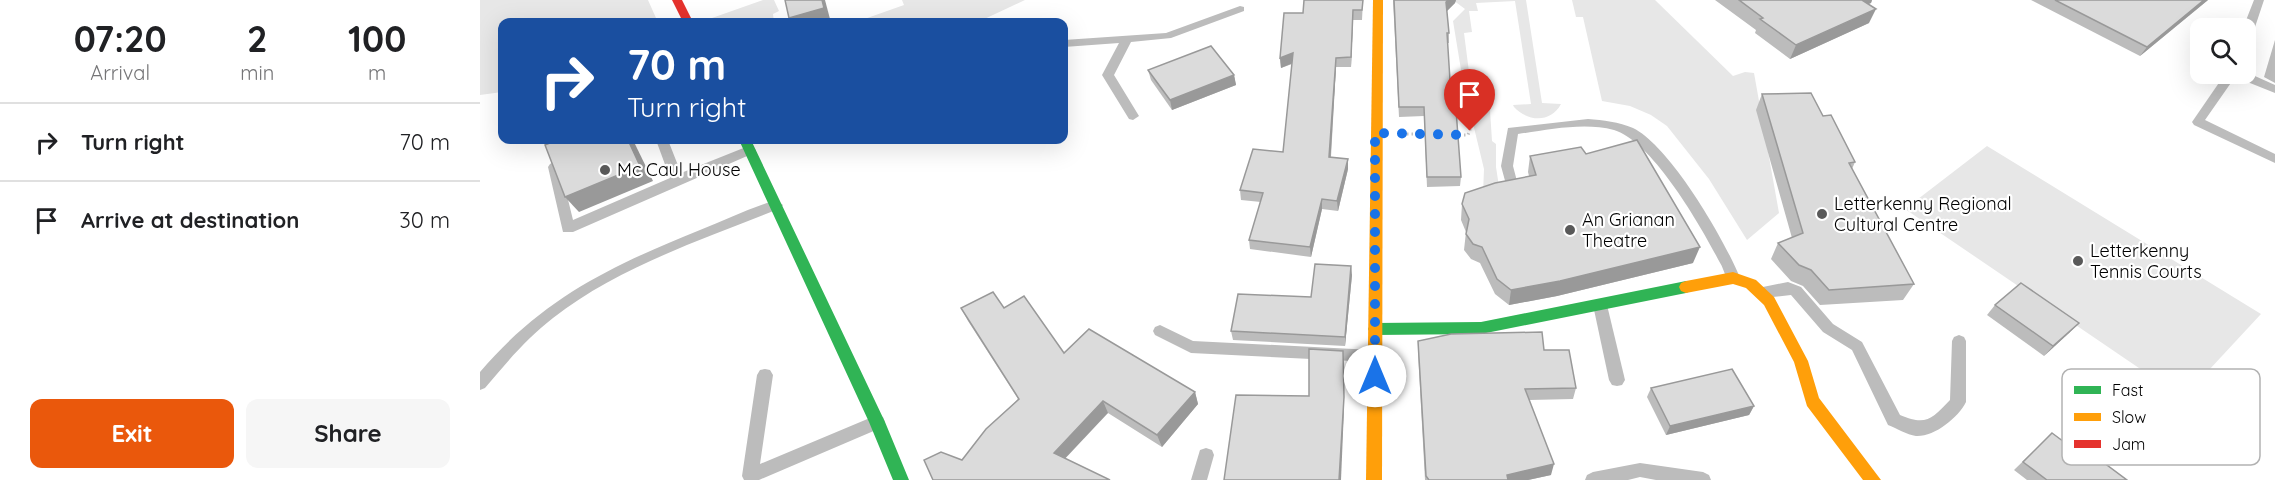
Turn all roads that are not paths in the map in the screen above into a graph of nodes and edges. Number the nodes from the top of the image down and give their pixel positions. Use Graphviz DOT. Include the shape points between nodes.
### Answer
graph roads {
  1 [pos="677,0"];
  2 [pos="1378,0"];
  3 [pos="2259,0"];
  4 [pos="1240,9"];
  5 [pos="686,18"];
  6 [pos="2252,18"];
  7 [pos="1127,39"];
  8 [pos="1068,44"];
  9 [pos="2256,81"];
  10 [pos="2224,84"];
  11 [pos="2275,89"];
  12 [pos="1133,116"];
  13 [pos="664,144"];
  14 [pos="747,144"];
  15 [pos="749,144"];
  16 [pos="2275,159"];
  17 [pos="554,167"];
  18 [pos="677,180"];
  19 [pos="1512,185"];
  20 [pos="776,205"];
  21 [pos="1733,278"];
  22 [pos="1761,292"];
  23 [pos="1600,304"];
  24 [pos="1375,329"];
  25 [pos="1160,331"];
  26 [pos="1959,341"];
  27 [pos="1375,356"];
  28 [pos="765,375"];
  29 [pos="1617,380"];
  30 [pos="480,383"];
  31 [pos="876,422"];
  32 [pos="1206,455"];
  33 [pos="901,480"];
  34 [pos="1199,480"];
  35 [pos="1374,480"];
  36 [pos="1593,480"];
  37 [pos="1703,480"];
  38 [pos="1873,480"];
  1 -- 5 [label="street"];
  2 -- 24 [label="street"];
  3 -- 6 [label="lane"];
  4 -- 7 [label="lane" via="1167,36"];
  7 -- 8 [label="lane"];
  7 -- 12 [label="lane" via="1108,75"];
  9 -- 11 [label="lane"];
  10 -- 16 [label="lane" via="2198,122"];
  13 -- 18 [label="lane"];
  14 -- 18 [label="lane"];
  15 -- 20 [label="street"];
  17 -- 18 [label="lane" via="568,228"];
  19 -- 21 [label="lane" via="1507,166 1512,131 1570,124 1612,126 1630,132 1657,154 1726,260"];
  20 -- 30 [label="lane" via="612,275 567,302 505,353"];
  20 -- 31 [label="street"];
  21 -- 22 [label="street"];
  21 -- 23 [label="street"];
  22 -- 26 [label="lane" via="1788,288 1796,291 1828,328 1857,346 1894,420 1916,429 1938,423 1958,402"];
  22 -- 38 [label="street" via="1800,361 1812,401"];
  23 -- 24 [label="street" via="1481,328"];
  23 -- 29 [label="lane"];
  24 -- 27 [label="street"];
  25 -- 27 [label="lane" via="1191,347"];
  27 -- 35 [label="street"];
  28 -- 31 [label="lane" via="750,476"];
  31 -- 33 [label="street"];
  32 -- 34 [label="lane"];
  36 -- 37 [label="lane" via="1640,470"];
}
